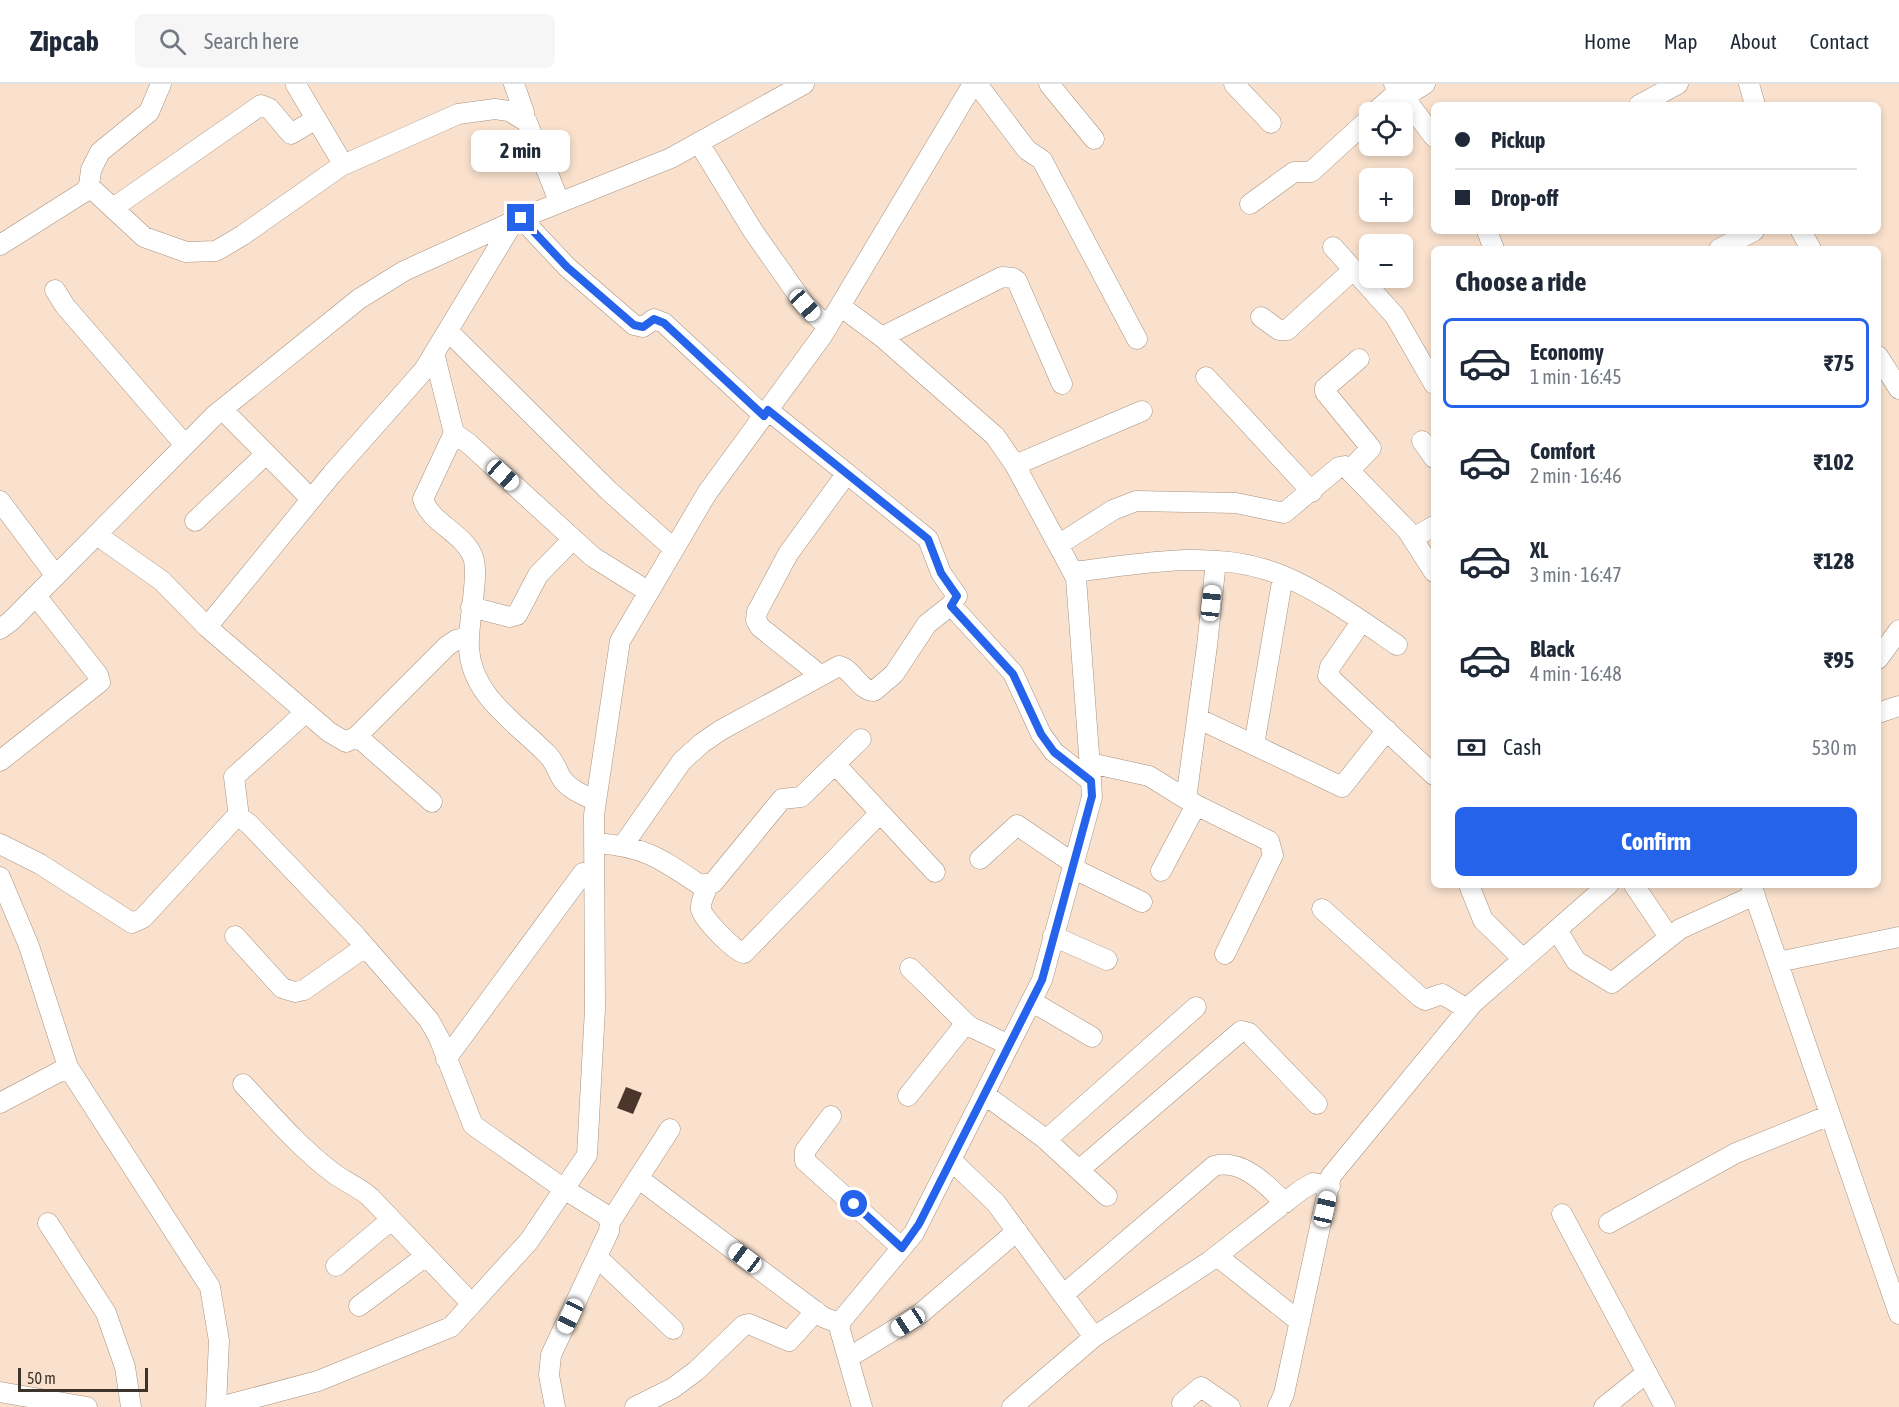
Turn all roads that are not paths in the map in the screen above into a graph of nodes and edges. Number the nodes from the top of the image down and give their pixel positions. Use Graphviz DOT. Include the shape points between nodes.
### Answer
graph roads {
  1 [pos="161,84"];
  2 [pos="514,84"];
  3 [pos="804,84"];
  4 [pos="975,84"];
  5 [pos="1049,84"];
  6 [pos="1233,84"];
  7 [pos="1425,84"];
  8 [pos="1678,84"];
  9 [pos="1749,84"];
  10 [pos="296,85"];
  11 [pos="1399,91"];
  12 [pos="772,92"];
  13 [pos="1386,102"];
  14 [pos="1645,102"];
  15 [pos="1754,102"];
  16 [pos="316,119"];
  17 [pos="524,119"];
  18 [pos="1271,123"];
  19 [pos="1359,128"];
  20 [pos="1431,133"];
  21 [pos="1094,139"];
  22 [pos="699,143"];
  23 [pos="344,164"];
  24 [pos="89,186"];
  25 [pos="560,201"];
  26 [pos="1250,204"];
  27 [pos="113,208"];
  28 [pos="518,219"];
  29 [pos="1748,234"];
  30 [pos="0,245"];
  31 [pos="1725,246"];
  32 [pos="1333,248"];
  33 [pos="1353,270"];
  34 [pos="55,290"];
  35 [pos="840,306"];
  36 [pos="1262,317"];
  37 [pos="828,327"];
  38 [pos="448,331"];
  39 [pos="882,337"];
  40 [pos="1137,339"];
  41 [pos="434,353"];
  42 [pos="1359,359"];
  43 [pos="1881,361"];
  44 [pos="1206,377"];
  45 [pos="1431,379"];
  46 [pos="1062,384"];
  47 [pos="1899,389"];
  48 [pos="222,409"];
  49 [pos="1142,411"];
  50 [pos="766,413"];
  51 [pos="454,433"];
  52 [pos="1422,441"];
  53 [pos="185,445"];
  54 [pos="266,454"];
  55 [pos="1431,454"];
  56 [pos="1015,465"];
  57 [pos="1350,470"];
  58 [pos="847,473"];
  59 [pos="1312,492"];
  60 [pos="311,500"];
  61 [pos="0,501"];
  62 [pos="195,521"];
  63 [pos="1431,527"];
  64 [pos="97,535"];
  65 [pos="1413,538"];
  66 [pos="573,539"];
  67 [pos="1058,545"];
  68 [pos="674,549"];
  69 [pos="1216,561"];
  70 [pos="1431,567"];
  71 [pos="1073,572"];
  72 [pos="56,576"];
  73 [pos="1283,576"];
  74 [pos="649,592"];
  75 [pos="36,596"];
  76 [pos="951,606"];
  77 [pos="471,607"];
  78 [pos="1362,621"];
  79 [pos="207,627"];
  80 [pos="0,629"];
  81 [pos="1899,630"];
  82 [pos="469,637"];
  83 [pos="1397,645"];
  84 [pos="1881,655"];
  85 [pos="820,675"];
  86 [pos="1899,706"];
  87 [pos="306,712"];
  88 [pos="1881,712"];
  89 [pos="1197,718"];
  90 [pos="1387,730"];
  91 [pos="357,736"];
  92 [pos="861,739"];
  93 [pos="1254,745"];
  94 [pos="0,761"];
  95 [pos="835,764"];
  96 [pos="1091,772"];
  97 [pos="1431,772"];
  98 [pos="596,801"];
  99 [pos="432,802"];
  100 [pos="1191,802"];
  101 [pos="880,813"];
  102 [pos="239,817"];
  103 [pos="594,843"];
  104 [pos="0,844"];
  105 [pos="624,844"];
  106 [pos="980,859"];
  107 [pos="1073,865"];
  108 [pos="935,872"];
  109 [pos="1161,872"];
  110 [pos="0,877"];
  111 [pos="594,879"];
  112 [pos="708,886"];
  113 [pos="1470,888"];
  114 [pos="1605,888"];
  115 [pos="1636,888"];
  116 [pos="1753,890"];
  117 [pos="1142,902"];
  118 [pos="1322,909"];
  119 [pos="1557,930"];
  120 [pos="235,936"];
  121 [pos="1053,936"];
  122 [pos="1669,937"];
  123 [pos="1899,937"];
  124 [pos="365,947"];
  125 [pos="1225,954"];
  126 [pos="1523,959"];
  127 [pos="1107,960"];
  128 [pos="1778,962"];
  129 [pos="910,968"];
  130 [pos="1031,1001"];
  131 [pos="1196,1007"];
  132 [pos="1467,1010"];
  133 [pos="966,1023"];
  134 [pos="1092,1037"];
  135 [pos="1009,1045"];
  136 [pos="446,1059"];
  137 [pos="68,1068"];
  138 [pos="243,1084"];
  139 [pos="984,1094"];
  140 [pos="908,1096"];
  141 [pos="0,1103"];
  142 [pos="1317,1104"];
  143 [pos="1830,1115"];
  144 [pos="831,1116"];
  145 [pos="670,1129"];
  146 [pos="1046,1140"];
  147 [pos="951,1160"];
  148 [pos="1079,1170"];
  149 [pos="638,1179"];
  150 [pos="1330,1186"];
  151 [pos="564,1189"];
  152 [pos="1107,1196"];
  153 [pos="1285,1203"];
  154 [pos="1562,1214"];
  155 [pos="392,1220"];
  156 [pos="610,1222"];
  157 [pos="48,1223"];
  158 [pos="1609,1223"];
  159 [pos="1017,1231"];
  160 [pos="902,1248"];
  161 [pos="426,1256"];
  162 [pos="1216,1256"];
  163 [pos="597,1257"];
  164 [pos="336,1266"];
  165 [pos="1064,1295"];
  166 [pos="472,1304"];
  167 [pos="358,1306"];
  168 [pos="816,1311"];
  169 [pos="1899,1314"];
  170 [pos="1300,1322"];
  171 [pos="840,1324"];
  172 [pos="673,1329"];
  173 [pos="1094,1337"];
  174 [pos="848,1358"];
  175 [pos="1647,1376"];
  176 [pos="0,1392"];
  177 [pos="258,1402"];
  178 [pos="1182,1403"];
  179 [pos="87,1407"];
  180 [pos="131,1407"];
  181 [pos="218,1407"];
  182 [pos="555,1407"];
  183 [pos="635,1407"];
  184 [pos="862,1407"];
  185 [pos="1012,1407"];
  186 [pos="1230,1407"];
  187 [pos="1278,1407"];
  188 [pos="1604,1407"];
  189 [pos="1665,1407"];
  1 -- 24 [label="street" via="149,111 100,152 91,170"];
  2 -- 17 [label="street"];
  3 -- 12 [label="street"];
  4 -- 35 [label="street"];
  4 -- 40 [label="street" via="1027,150 1042,160"];
  5 -- 21 [label="street"];
  6 -- 18 [label="street"];
  7 -- 11 [label="street"];
  8 -- 14 [label="street"];
  9 -- 15 [label="street"];
  10 -- 16 [label="street"];
  11 -- 13 [label="street"];
  11 -- 20 [label="street"];
  12 -- 22 [label="street"];
  16 -- 23 [label="street"];
  16 -- 27 [label="street" via="291,134 269,108 261,105"];
  17 -- 23 [label="street" via="495,109 458,114"];
  17 -- 25 [label="street"];
  19 -- 26 [label="street" via="1311,172 1293,172"];
  22 -- 25 [label="street" via="671,158"];
  22 -- 37 [label="street" via="753,231 805,305"];
  23 -- 27 [label="street" via="226,247 210,252 186,252 144,237"];
  24 -- 27 [label="street"];
  24 -- 30 [label="street"];
  25 -- 28 [label="street"];
  28 -- 38 [label="street"];
  28 -- 48 [label="street" via="404,271 359,299"];
  28 -- 50 [label="street" via="634,325 643,327 654,319 664,323"];
  29 -- 31 [label="street"];
  32 -- 33 [label="street"];
  33 -- 36 [label="street" via="1287,330 1279,330"];
  33 -- 45 [label="street" via="1395,316"];
  34 -- 53 [label="street" via="84,330"];
  35 -- 37 [label="street"];
  35 -- 39 [label="street"];
  37 -- 50 [label="street"];
  38 -- 41 [label="street"];
  38 -- 68 [label="street" via="609,491"];
  39 -- 46 [label="street" via="1002,277 1013,278"];
  39 -- 56 [label="street" via="989,429"];
  41 -- 51 [label="street"];
  41 -- 60 [label="street" via="424,370"];
  42 -- 57 [label="street" via="1325,388 1371,448"];
  43 -- 47 [label="street"];
  44 -- 59 [label="street"];
  48 -- 53 [label="street"];
  48 -- 54 [label="street"];
  49 -- 56 [label="street"];
  50 -- 58 [label="street"];
  50 -- 68 [label="street" via="707,493"];
  51 -- 66 [label="street"];
  51 -- 77 [label="street" via="423,499 428,510 472,554"];
  52 -- 55 [label="street"];
  53 -- 64 [label="street"];
  54 -- 60 [label="street"];
  54 -- 62 [label="street"];
  56 -- 67 [label="street"];
  57 -- 59 [label="street" via="1339,467"];
  57 -- 65 [label="street"];
  58 -- 76 [label="street" via="928,539 941,573 957,596"];
  58 -- 85 [label="street" via="788,554 757,612 760,627"];
  59 -- 67 [label="street" via="1284,513 1236,503 1151,500 1126,504"];
  60 -- 79 [label="street"];
  61 -- 72 [label="street"];
  63 -- 65 [label="street"];
  64 -- 72 [label="street"];
  64 -- 79 [label="street" via="162,581"];
  65 -- 70 [label="street"];
  66 -- 74 [label="street" via="605,567"];
  66 -- 77 [label="street" via="538,575 517,615 510,617"];
  67 -- 71 [label="street"];
  68 -- 74 [label="street"];
  69 -- 71 [label="street" via="1157,562"];
  69 -- 73 [label="street" via="1247,564"];
  69 -- 89 [label="street"];
  71 -- 96 [label="street"];
  72 -- 75 [label="street"];
  73 -- 78 [label="street"];
  73 -- 93 [label="street"];
  74 -- 98 [label="street" via="620,641"];
  75 -- 80 [label="street"];
  75 -- 94 [label="street" via="100,682"];
  76 -- 85 [label="street" via="927,624 894,674 874,691 865,689 844,667"];
  76 -- 96 [label="street" via="1013,674 1041,734 1054,752"];
  77 -- 82 [label="street"];
  78 -- 83 [label="street"];
  78 -- 90 [label="street" via="1330,667 1328,676"];
  79 -- 87 [label="street"];
  81 -- 84 [label="street"];
  82 -- 91 [label="street" via="447,646"];
  82 -- 98 [label="street" via="470,665 484,691 552,760 565,783"];
  85 -- 105 [label="street" via="702,743 682,761"];
  86 -- 88 [label="street"];
  87 -- 91 [label="street" via="340,740 350,741"];
  87 -- 102 [label="street" via="234,777"];
  89 -- 93 [label="street"];
  89 -- 100 [label="street"];
  90 -- 93 [label="street" via="1342,787"];
  90 -- 97 [label="street"];
  91 -- 99 [label="street"];
  92 -- 95 [label="street"];
  95 -- 101 [label="street"];
  95 -- 112 [label="street" via="801,797 782,799"];
  96 -- 100 [label="street" via="1149,776"];
  96 -- 107 [label="street" via="1092,796"];
  98 -- 103 [label="street"];
  100 -- 109 [label="street"];
  100 -- 125 [label="street" via="1263,837 1272,847 1273,855"];
  101 -- 108 [label="street"];
  101 -- 112 [label="street" via="744,953 735,950 702,914"];
  102 -- 104 [label="street" via="143,918 132,923 40,864"];
  102 -- 124 [label="street"];
  103 -- 105 [label="street"];
  103 -- 111 [label="street"];
  105 -- 112 [label="street" via="656,856 700,885"];
  106 -- 107 [label="street" via="1017,825"];
  107 -- 117 [label="street"];
  107 -- 121 [label="street"];
  110 -- 137 [label="street" via="29,946"];
  111 -- 136 [label="street" via="583,873"];
  111 -- 151 [label="street" via="595,1009 588,1155"];
  113 -- 126 [label="street" via="1483,920"];
  114 -- 119 [label="street"];
  115 -- 122 [label="street"];
  116 -- 122 [label="street"];
  116 -- 128 [label="street"];
  118 -- 132 [label="street" via="1420,997 1425,1000 1442,994"];
  119 -- 122 [label="street" via="1576,961 1612,983"];
  119 -- 126 [label="street"];
  120 -- 124 [label="street" via="282,988 294,992 304,990"];
  121 -- 127 [label="street"];
  121 -- 130 [label="street" via="1042,980"];
  123 -- 128 [label="street"];
  124 -- 136 [label="street" via="429,1020"];
  126 -- 132 [label="street"];
  128 -- 143 [label="street"];
  129 -- 133 [label="street"];
  130 -- 134 [label="street"];
  130 -- 135 [label="street"];
  131 -- 146 [label="street"];
  132 -- 150 [label="street" via="1331,1176"];
  133 -- 135 [label="street"];
  133 -- 140 [label="street"];
  135 -- 139 [label="street"];
  136 -- 151 [label="street" via="473,1125"];
  137 -- 141 [label="street"];
  137 -- 181 [label="street" via="210,1287 219,1341"];
  138 -- 155 [label="street" via="309,1153 362,1190"];
  139 -- 146 [label="street"];
  139 -- 147 [label="street"];
  142 -- 148 [label="street" via="1249,1033 1241,1031"];
  143 -- 158 [label="street" via="1736,1153"];
  143 -- 169 [label="street"];
  144 -- 160 [label="street" via="805,1151 805,1161"];
  145 -- 149 [label="street"];
  146 -- 148 [label="street"];
  147 -- 159 [label="street" via="990,1196"];
  147 -- 160 [label="street" via="914,1233"];
  148 -- 152 [label="street"];
  149 -- 156 [label="street"];
  149 -- 168 [label="street"];
  150 -- 153 [label="street" via="1312,1183"];
  150 -- 170 [label="street"];
  151 -- 156 [label="street" via="606,1215"];
  151 -- 166 [label="street" via="529,1241"];
  153 -- 162 [label="street"];
  153 -- 165 [label="street" via="1258,1176 1225,1165 1214,1166"];
  154 -- 175 [label="street"];
  155 -- 161 [label="street"];
  155 -- 164 [label="street"];
  156 -- 163 [label="street"];
  157 -- 180 [label="street" via="106,1313 125,1367"];
  159 -- 165 [label="street"];
  159 -- 174 [label="street" via="920,1314"];
  160 -- 171 [label="street" via="844,1314"];
  161 -- 166 [label="street"];
  161 -- 167 [label="street"];
  162 -- 170 [label="street"];
  162 -- 173 [label="street"];
  163 -- 172 [label="street"];
  163 -- 182 [label="street" via="551,1355 549,1375"];
  165 -- 173 [label="street"];
  166 -- 177 [label="street" via="451,1327"];
  168 -- 171 [label="street"];
  168 -- 183 [label="street" via="789,1341 744,1325 696,1371"];
  170 -- 187 [label="street"];
  171 -- 174 [label="street"];
  173 -- 185 [label="street"];
  174 -- 184 [label="street"];
  175 -- 188 [label="street"];
  175 -- 189 [label="street"];
  176 -- 179 [label="street"];
  177 -- 181 [label="street"];
  178 -- 186 [label="street" via="1201,1387"];
}
